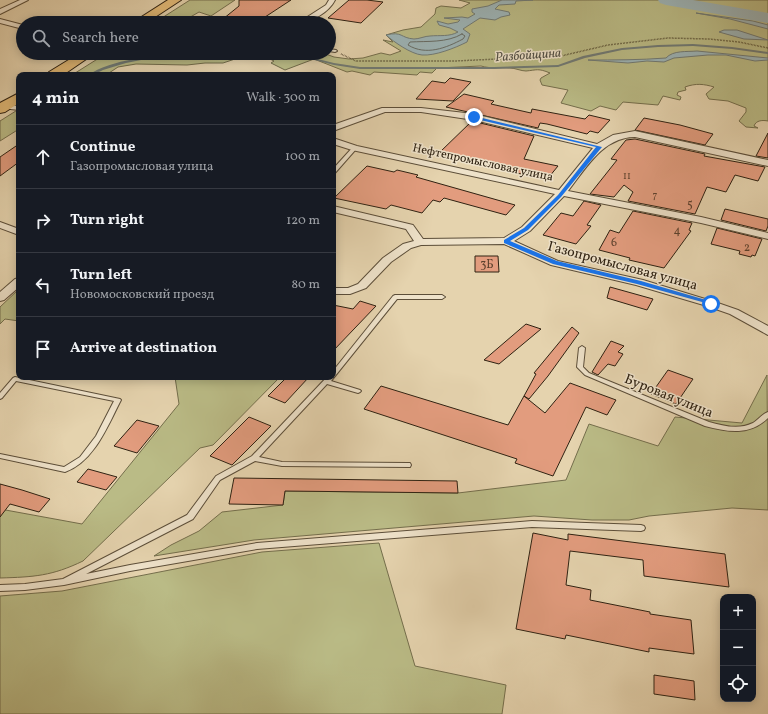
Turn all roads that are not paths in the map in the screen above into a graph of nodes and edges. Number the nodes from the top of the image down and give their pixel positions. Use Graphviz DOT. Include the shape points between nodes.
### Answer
graph roads {
  1 [pos="24,0"];
  2 [pos="176,0"];
  3 [pos="332,0"];
  4 [pos="0,12"];
  5 [pos="150,16"];
  6 [pos="312,16"];
  7 [pos="0,21"];
  8 [pos="16,25"];
  9 [pos="78,60"];
  10 [pos="59,72"];
  11 [pos="16,99"];
  12 [pos="2,107"];
  13 [pos="16,108"];
  14 [pos="336,127"];
  15 [pos="336,142"];
  16 [pos="600,147"];
  17 [pos="354,148"];
  18 [pos="768,163"];
  19 [pos="336,169"];
  20 [pos="562,193"];
  21 [pos="336,210"];
  22 [pos="0,226"];
  23 [pos="16,231"];
  24 [pos="768,236"];
  25 [pos="506,241"];
  26 [pos="420,242"];
  27 [pos="16,284"];
  28 [pos="336,291"];
  29 [pos="442,297"];
  30 [pos="0,298"];
  31 [pos="768,331"];
  32 [pos="582,348"];
  33 [pos="336,371"];
  34 [pos="16,378"];
  35 [pos="24,380"];
  36 [pos="328,380"];
  37 [pos="334,380"];
  38 [pos="358,391"];
  39 [pos="0,397"];
  40 [pos="768,414"];
  41 [pos="0,456"];
  42 [pos="254,458"];
  43 [pos="408,465"];
  44 [pos="641,528"];
  45 [pos="64,582"];
  46 [pos="0,588"];
  1 -- 4 [label="street"];
  2 -- 5 [label="main road"];
  3 -- 6 [label="street" via="328,6"];
  7 -- 8 [label="street"];
  9 -- 10 [label="main road"];
  11 -- 12 [label="main road"];
  12 -- 13 [label="street"];
  14 -- 16 [label="street" via="385,110 421,110 474,117"];
  15 -- 17 [label="street, Нефтепромысловая улица"];
  16 -- 18 [label="street" via="621,134 635,134"];
  16 -- 20 [label="street"];
  17 -- 19 [label="lane"];
  17 -- 20 [label="street, Нефтепромысловая улица"];
  20 -- 24 [label="street, Нефтепромысловая улица"];
  20 -- 25 [label="street" via="526,229"];
  21 -- 26 [label="street" via="409,227"];
  22 -- 23 [label="street"];
  25 -- 26 [label="street, Газопромысловая улица"];
  25 -- 31 [label="street, Газопромысловая улица" via="555,262 639,282 711,304 734,312"];
  26 -- 28 [label="street" via="408,246 387,260 362,286 350,291"];
  27 -- 30 [label="street"];
  29 -- 33 [label="lane" via="395,297"];
  32 -- 40 [label="lane, Буровая улица" via="580,367 587,374 707,424 742,430 761,421"];
  34 -- 39 [label="lane"];
  35 -- 41 [label="lane" via="118,400 99,437 82,459 65,470"];
  36 -- 42 [label="lane"];
  37 -- 38 [label="lane"];
  42 -- 43 [label="lane" via="282,464"];
  42 -- 45 [label="lane" via="218,478 190,517"];
  44 -- 45 [label="lane" via="532,524 257,546"];
  45 -- 46 [label="lane"];
}
